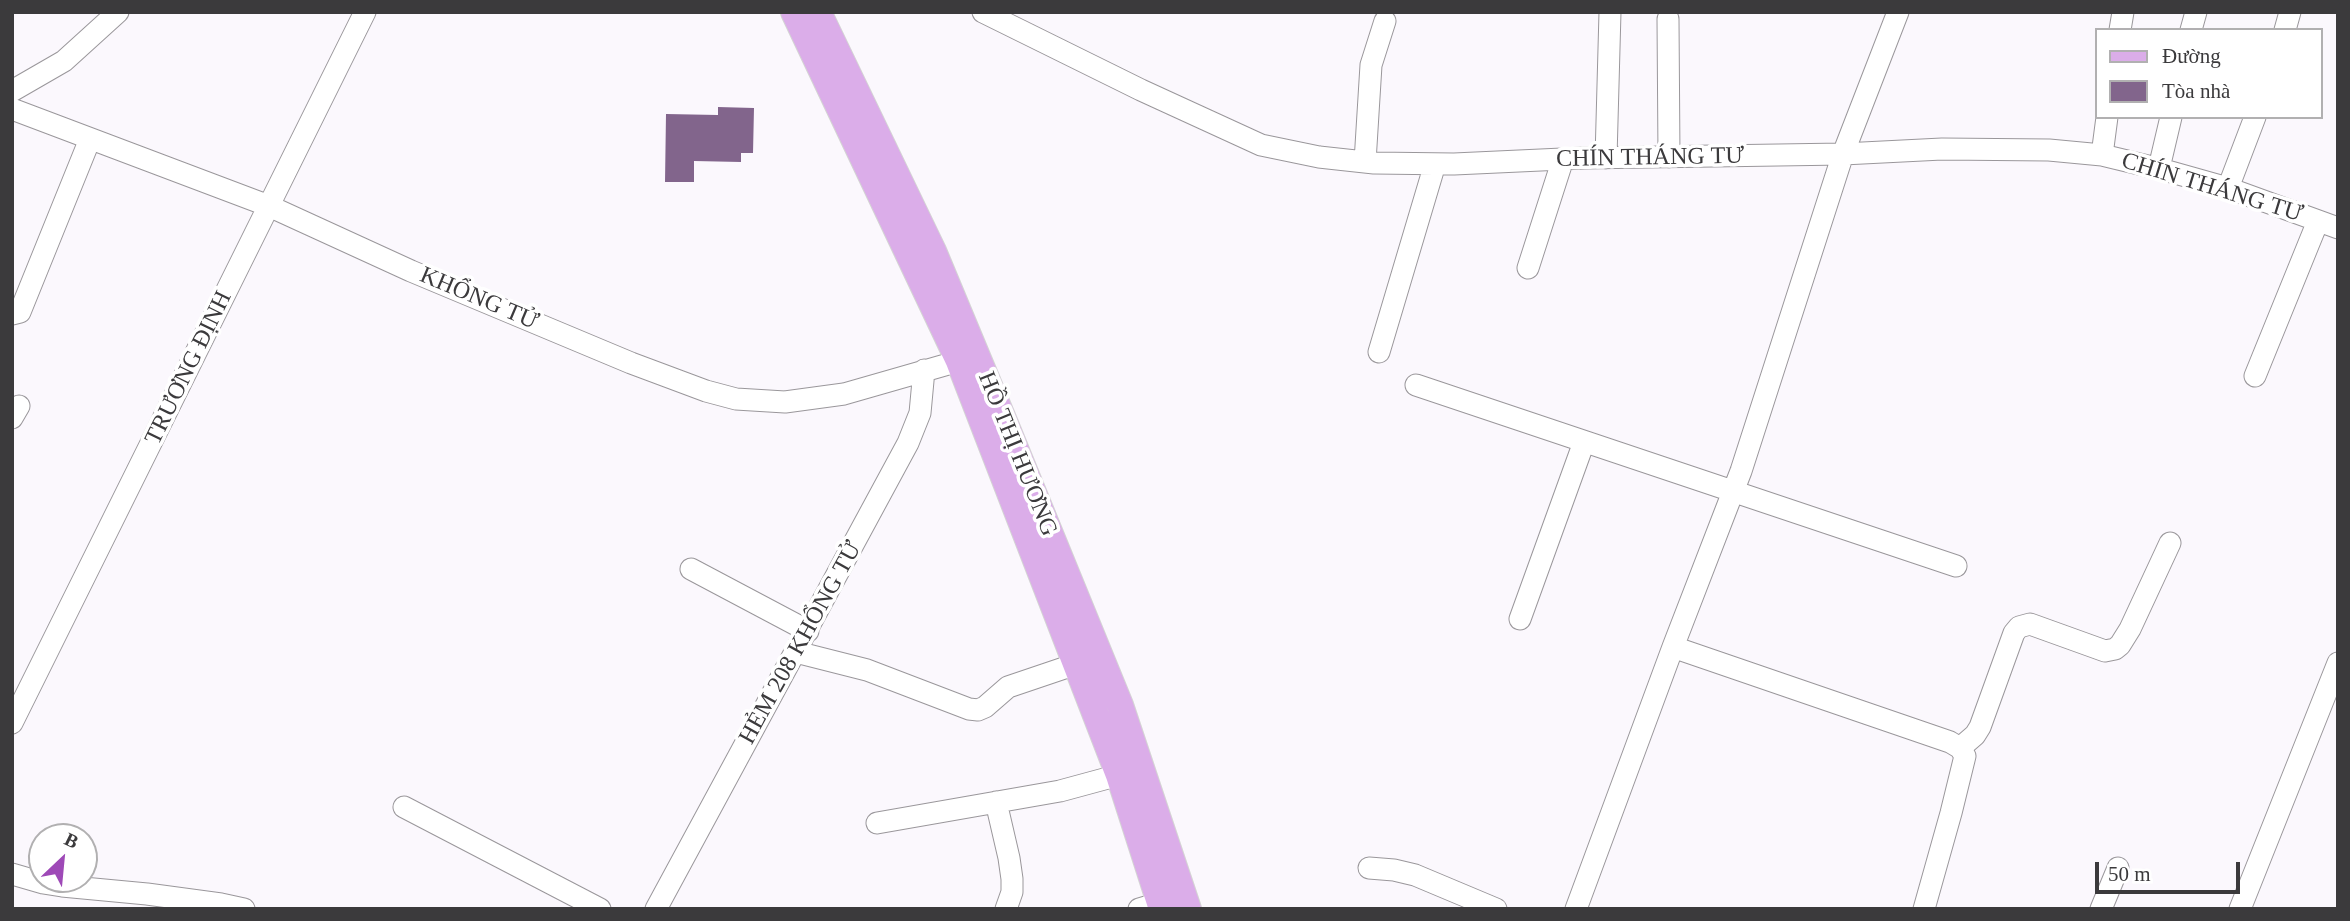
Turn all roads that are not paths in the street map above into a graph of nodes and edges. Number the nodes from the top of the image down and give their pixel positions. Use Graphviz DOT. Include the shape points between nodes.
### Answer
graph roads {
  1 [pos="118,12"];
  2 [pos="365,12"];
  3 [pos="794,12"];
  4 [pos="818,12"];
  5 [pos="983,12"];
  6 [pos="1609,12"];
  7 [pos="1898,12"];
  8 [pos="1668,19"];
  9 [pos="1385,21"];
  10 [pos="12,91"];
  11 [pos="12,109"];
  12 [pos="2107,119"];
  13 [pos="2171,119"];
  14 [pos="2254,119"];
  15 [pos="90,139"];
  16 [pos="1843,154"];
  17 [pos="2102,155"];
  18 [pos="1669,157"];
  19 [pos="1606,158"];
  20 [pos="1563,159"];
  21 [pos="1364,162"];
  22 [pos="1434,164"];
  23 [pos="2159,168"];
  24 [pos="2228,188"];
  25 [pos="269,206"];
  26 [pos="2328,224"];
  27 [pos="1528,268"];
  28 [pos="12,314"];
  29 [pos="1378,352"];
  30 [pos="958,361"];
  31 [pos="924,370"];
  32 [pos="2255,376"];
  33 [pos="1416,385"];
  34 [pos="1584,442"];
  35 [pos="1733,492"];
  36 [pos="2170,543"];
  37 [pos="1956,566"];
  38 [pos="691,569"];
  39 [pos="1520,619"];
  40 [pos="808,631"];
  41 [pos="1673,647"];
  42 [pos="796,652"];
  43 [pos="2338,663"];
  44 [pos="1076,664"];
  45 [pos="12,723"];
  46 [pos="1960,748"];
  47 [pos="1119,775"];
  48 [pos="996,802"];
  49 [pos="404,807"];
  50 [pos="877,823"];
  51 [pos="1369,868"];
  52 [pos="2118,868"];
  53 [pos="12,874"];
  54 [pos="1153,907"];
  55 [pos="244,909"];
  56 [pos="600,909"];
  57 [pos="656,909"];
  58 [pos="1006,909"];
  59 [pos="1188,909"];
  60 [pos="1496,909"];
  61 [pos="1576,909"];
  62 [pos="1924,909"];
  63 [pos="2101,909"];
  64 [pos="2240,909"];
  1 -- 10 [label="street" via="64,61"];
  2 -- 25 [label="street, TRƯƠNG ĐỊNH"];
  3 -- 30 [label="main road, HỒ THỊ HƯƠNG"];
  4 -- 59 [label="main road, HỒ THỊ HƯƠNG" via="933,251 998,407 1120,705"];
  5 -- 21 [label="street, CHÍN THÁNG TƯ" via="1261,145"];
  6 -- 19 [label="street"];
  7 -- 16 [label="street"];
  8 -- 18 [label="street"];
  9 -- 21 [label="street" via="1371,65"];
  11 -- 15 [label="street, KHỔNG TỬ"];
  12 -- 17 [label="street"];
  13 -- 23 [label="street"];
  14 -- 24 [label="street"];
  15 -- 25 [label="street, KHỔNG TỬ"];
  15 -- 28 [label="street" via="20,312"];
  16 -- 17 [label="street, CHÍN THÁNG TƯ" via="1996,149"];
  16 -- 18 [label="street, CHÍN THÁNG TƯ"];
  16 -- 35 [label="street"];
  17 -- 23 [label="street, CHÍN THÁNG TƯ"];
  18 -- 19 [label="street, CHÍN THÁNG TƯ"];
  19 -- 20 [label="street, CHÍN THÁNG TƯ"];
  20 -- 22 [label="street, CHÍN THÁNG TƯ"];
  20 -- 27 [label="street"];
  21 -- 22 [label="street, CHÍN THÁNG TƯ"];
  22 -- 29 [label="street"];
  23 -- 24 [label="street, CHÍN THÁNG TƯ"];
  24 -- 26 [label="street, CHÍN THÁNG TƯ"];
  25 -- 31 [label="street, KHỔNG TỬ" via="631,363 736,399 813,399"];
  25 -- 45 [label="street, TRƯƠNG ĐỊNH"];
  26 -- 32 [label="street"];
  30 -- 31 [label="street, KHỔNG TỬ"];
  30 -- 44 [label="main road, HỒ THỊ HƯƠNG"];
  31 -- 40 [label="street, HẺM 208 KHỔNG TỬ" via="920,414 908,443"];
  33 -- 34 [label="street"];
  34 -- 35 [label="street"];
  34 -- 39 [label="street"];
  35 -- 37 [label="street"];
  35 -- 41 [label="street"];
  36 -- 46 [label="street" via="2130,629 2115,649 2105,651 2030,624 2019,627 1980,727"];
  38 -- 40 [label="street"];
  40 -- 42 [label="street, HẺM 208 KHỔNG TỬ"];
  41 -- 46 [label="street"];
  41 -- 61 [label="street"];
  42 -- 44 [label="street" via="867,670 978,710 1008,687"];
  42 -- 57 [label="street, HẺM 208 KHỔNG TỬ"];
  43 -- 64 [label="street"];
  44 -- 47 [label="main road, HỒ THỊ HƯƠNG"];
  46 -- 62 [label="street" via="1965,756"];
  47 -- 48 [label="street"];
  47 -- 54 [label="main road, HỒ THỊ HƯƠNG"];
  48 -- 50 [label="street"];
  48 -- 58 [label="street" via="1012,879"];
  49 -- 56 [label="street"];
  51 -- 60 [label="street" via="1415,875"];
  52 -- 63 [label="street"];
  53 -- 55 [label="street" via="43,883"];
}
